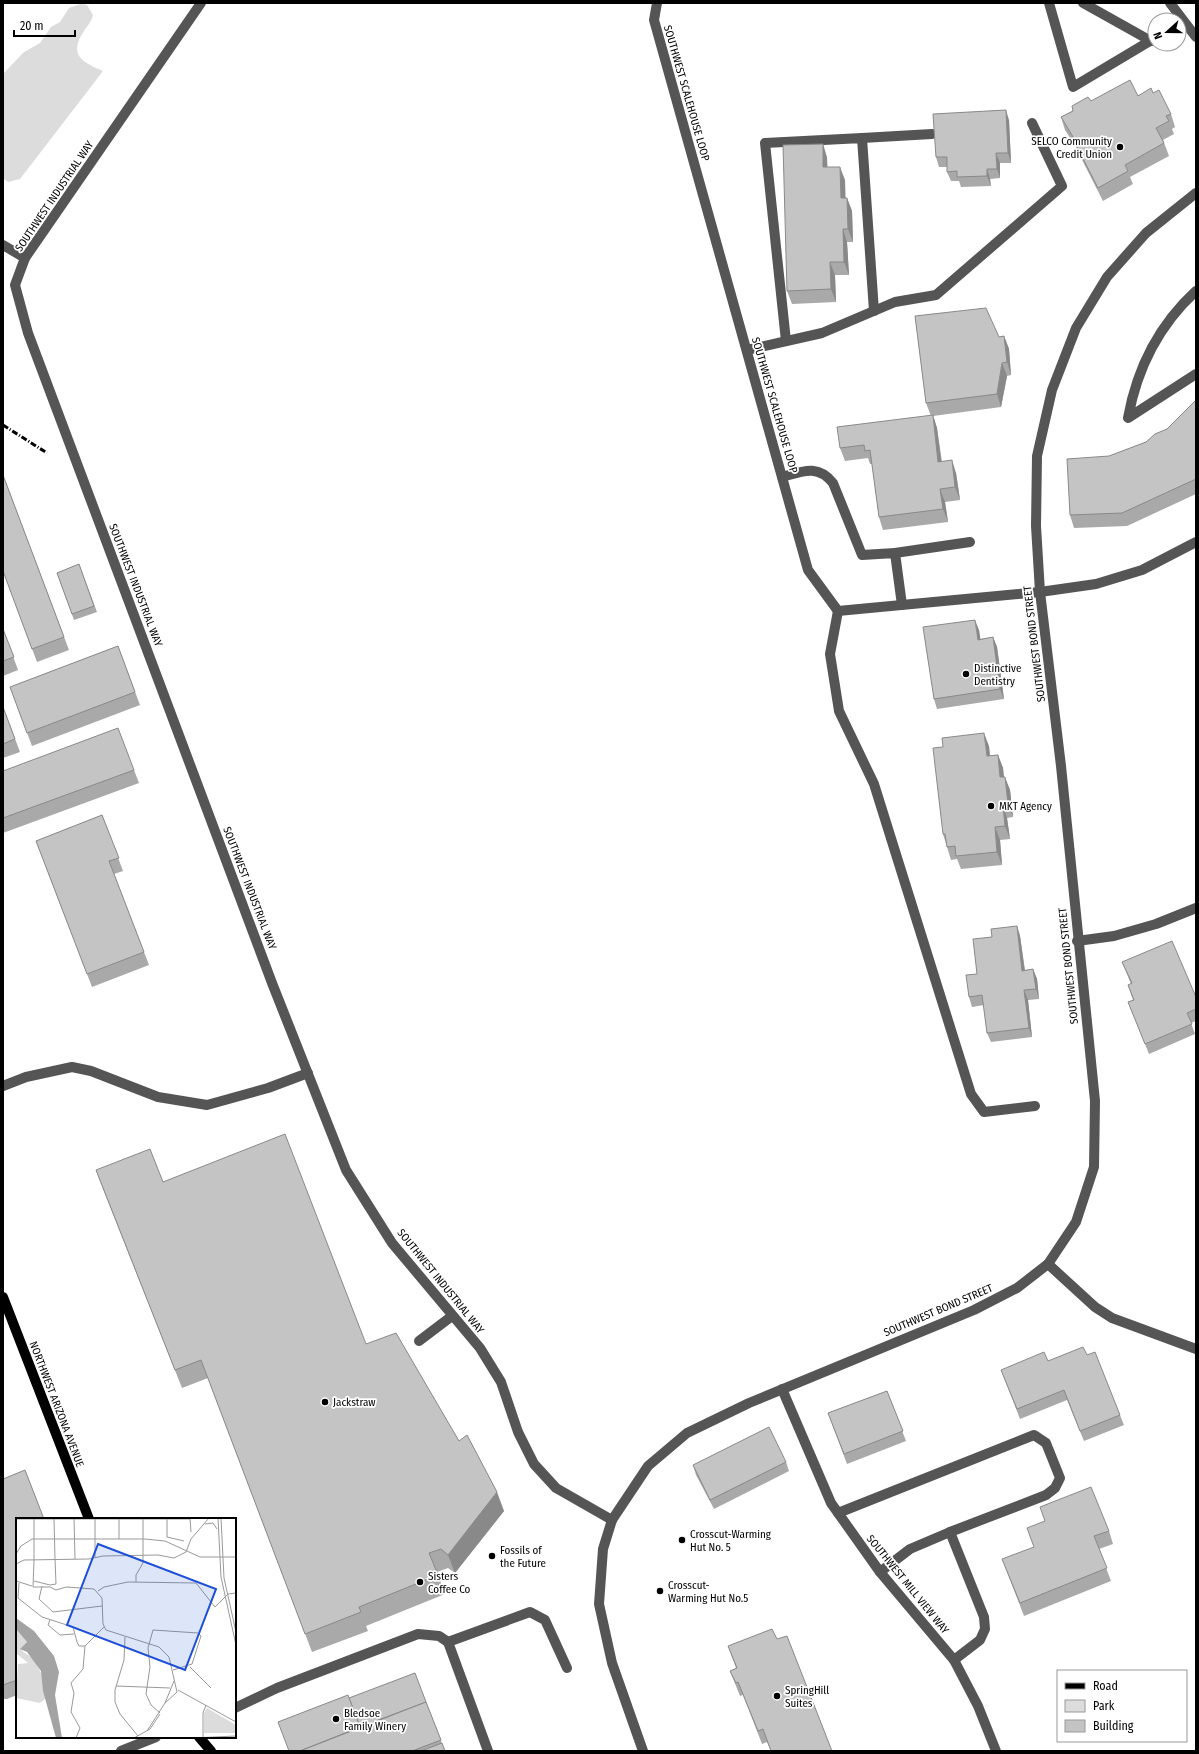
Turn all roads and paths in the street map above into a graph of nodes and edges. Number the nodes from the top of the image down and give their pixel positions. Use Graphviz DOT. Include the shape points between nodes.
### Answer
graph roads {
  1 [pos="201,3"];
  2 [pos="657,3"];
  3 [pos="1049,3"];
  4 [pos="1083,3"];
  5 [pos="1170,3"];
  6 [pos="1175,12"];
  7 [pos="1187,28"];
  8 [pos="1147,37"];
  9 [pos="1196,37"];
  10 [pos="1147,44"];
  11 [pos="1032,123"];
  12 [pos="932,134"];
  13 [pos="862,138"];
  14 [pos="1196,193"];
  15 [pos="3,245"];
  16 [pos="25,258"];
  17 [pos="1196,291"];
  18 [pos="874,311"];
  19 [pos="786,341"];
  20 [pos="747,350"];
  21 [pos="1196,374"];
  22 [pos="782,477"];
  23 [pos="970,542"];
  24 [pos="1196,542"];
  25 [pos="895,552"];
  26 [pos="1040,592"];
  27 [pos="902,605"];
  28 [pos="838,611"];
  29 [pos="1196,908"];
  30 [pos="1077,941"];
  31 [pos="308,1073"];
  32 [pos="3,1086"];
  33 [pos="1035,1106"];
  34 [pos="1048,1264"];
  35 [pos="3,1297"];
  36 [pos="452,1316"];
  37 [pos="419,1341"];
  38 [pos="1196,1349"];
  39 [pos="782,1389"];
  40 [pos="838,1513"];
  41 [pos="88,1518"];
  42 [pos="612,1520"];
  43 [pos="950,1532"];
  44 [pos="880,1572"];
  45 [pos="448,1642"];
  46 [pos="954,1660"];
  47 [pos="567,1668"];
  48 [pos="236,1708"];
  49 [pos="154,1738"];
  50 [pos="200,1738"];
  51 [pos="121,1751"];
  52 [pos="210,1751"];
  53 [pos="488,1751"];
  54 [pos="643,1751"];
  55 [pos="996,1751"];
  1 -- 16 [label="street, SOUTHWEST INDUSTRIAL WAY"];
  2 -- 20 [label="street, SOUTHWEST SCALEHOUSE LOOP" via="654,20"];
  3 -- 10 [label="street" via="1073,87"];
  4 -- 8 [label="street"];
  5 -- 6 [label="street"];
  7 -- 9 [label="street"];
  11 -- 18 [label="street" via="1062,186 936,295 895,302"];
  12 -- 13 [label="street"];
  13 -- 18 [label="street"];
  13 -- 19 [label="street" via="765,143"];
  14 -- 26 [label="street, SOUTHWEST BOND STREET" via="1146,233 1112,272 1076,328 1052,390 1037,456 1036,526"];
  15 -- 16 [label="street"];
  16 -- 31 [label="street, SOUTHWEST INDUSTRIAL WAY" via="15,285 28,334"];
  17 -- 21 [label="street" via="1174,313 1154,342 1134,388 1128,418"];
  18 -- 19 [label="street" via="822,333"];
  19 -- 20 [label="street"];
  20 -- 22 [label="street, SOUTHWEST SCALEHOUSE LOOP"];
  22 -- 25 [label="street" via="819,470 827,475 833,483 862,555"];
  22 -- 28 [label="street, SOUTHWEST SCALEHOUSE LOOP" via="808,570"];
  23 -- 25 [label="street"];
  24 -- 26 [label="street" via="1142,570 1096,584"];
  25 -- 27 [label="street"];
  26 -- 27 [label="street"];
  26 -- 30 [label="street, SOUTHWEST BOND STREET" via="1061,766"];
  27 -- 28 [label="street"];
  28 -- 33 [label="street" via="830,654 839,711 874,784 971,1094 984,1112"];
  29 -- 30 [label="street" via="1156,924 1114,936"];
  30 -- 34 [label="street, SOUTHWEST BOND STREET" via="1094,1101 1094,1166 1076,1222"];
  31 -- 32 [label="street" via="268,1088 208,1105 158,1097 91,1071 72,1067 26,1077"];
  31 -- 36 [label="street, SOUTHWEST INDUSTRIAL WAY" via="346,1170 392,1244"];
  34 -- 38 [label="street" via="1095,1307 1112,1318"];
  34 -- 39 [label="street, SOUTHWEST BOND STREET" via="1017,1288 974,1310"];
  35 -- 41 [label="main road, NORTHWEST ARIZONA AVENUE"];
  36 -- 37 [label="street"];
  36 -- 42 [label="street, SOUTHWEST INDUSTRIAL WAY" via="480,1348 501,1382 518,1432 534,1464 556,1488"];
  39 -- 40 [label="street, SOUTHWEST MILL VIEW WAY" via="831,1503"];
  39 -- 42 [label="street, SOUTHWEST BOND STREET" via="687,1433 648,1466"];
  40 -- 43 [label="street" via="1034,1435 1046,1443 1060,1478 1055,1488 1046,1495"];
  40 -- 44 [label="street, SOUTHWEST MILL VIEW WAY"];
  42 -- 54 [label="street" via="602,1549 599,1604 612,1663"];
  43 -- 44 [label="street" via="910,1549"];
  43 -- 46 [label="street" via="984,1617 985,1629 980,1640"];
  44 -- 46 [label="street, SOUTHWEST MILL VIEW WAY"];
  45 -- 47 [label="street" via="530,1612 545,1620"];
  45 -- 48 [label="street" via="439,1636 418,1634 276,1688"];
  45 -- 53 [label="street"];
  46 -- 55 [label="street, SOUTHWEST MILL VIEW WAY" via="978,1706"];
  49 -- 51 [label="street"];
  50 -- 52 [label="main road"];
}
